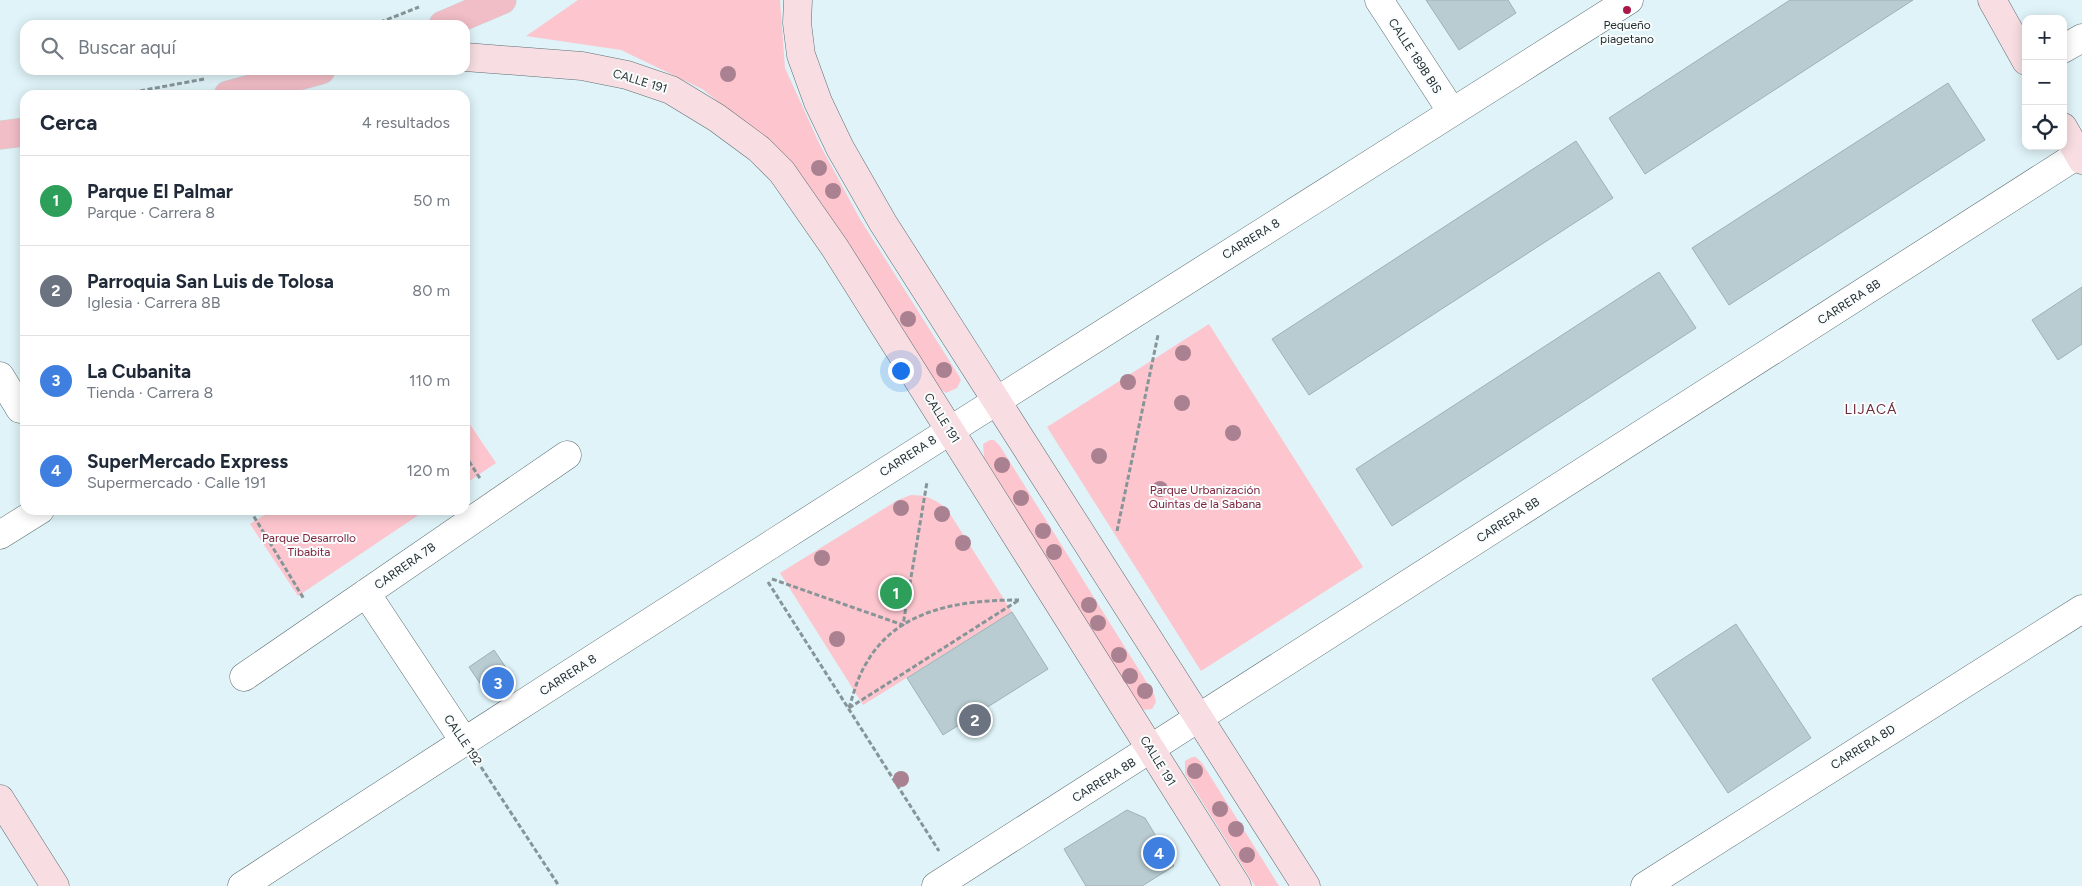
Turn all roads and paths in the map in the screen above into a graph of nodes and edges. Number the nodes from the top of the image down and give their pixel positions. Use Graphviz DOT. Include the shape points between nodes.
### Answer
graph roads {
  1 [pos="502,0"];
  2 [pos="798,0"];
  3 [pos="1379,0"];
  4 [pos="1629,0"];
  5 [pos="1992,0"];
  6 [pos="436,14"];
  7 [pos="402,20"];
  8 [pos="2082,38"];
  9 [pos="2067,47"];
  10 [pos="2022,53"];
  11 [pos="470,57"];
  12 [pos="297,75"];
  13 [pos="229,90"];
  14 [pos="1452,112"];
  15 [pos="20,133"];
  16 [pos="2067,134"];
  17 [pos="0,135"];
  18 [pos="2080,157"];
  19 [pos="1158,334"];
  20 [pos="0,376"];
  21 [pos="996,401"];
  22 [pos="20,408"];
  23 [pos="950,430"];
  24 [pos="567,456"];
  25 [pos="927,482"];
  26 [pos="32,515"];
  27 [pos="253,515"];
  28 [pos="0,535"];
  29 [pos="1116,536"];
  30 [pos="366,593"];
  31 [pos="2082,609"];
  32 [pos="320,625"];
  33 [pos="903,625"];
  34 [pos="244,677"];
  35 [pos="849,708"];
  36 [pos="1199,718"];
  37 [pos="464,741"];
  38 [pos="1151,750"];
  39 [pos="0,799"];
  40 [pos="939,851"];
  41 [pos="55,886"];
  42 [pos="242,886"];
  43 [pos="559,886"];
  44 [pos="936,886"];
  45 [pos="1237,886"];
  46 [pos="1306,886"];
  47 [pos="1645,886"];
  1 -- 6 [label="main road"];
  2 -- 21 [label="street" via="801,56 840,148 883,223"];
  3 -- 14 [label="street, CALLE 189B BIS"];
  4 -- 14 [label="street, CARRERA 8"];
  5 -- 10 [label="street"];
  6 -- 7 [label="path"];
  8 -- 9 [label="street"];
  11 -- 23 [label="street, CALLE 191" via="582,66 627,75 671,90 759,149 800,196"];
  12 -- 13 [label="main road"];
  14 -- 21 [label="street, CARRERA 8"];
  15 -- 17 [label="main road"];
  16 -- 18 [label="street"];
  18 -- 36 [label="street, CARRERA 8B"];
  19 -- 29 [label="path"];
  20 -- 22 [label="street"];
  21 -- 23 [label="street, CARRERA 8"];
  21 -- 36 [label="street"];
  23 -- 37 [label="street, CARRERA 8"];
  23 -- 38 [label="street, CALLE 191"];
  24 -- 30 [label="street, CARRERA 7B"];
  25 -- 33 [label="path"];
  26 -- 28 [label="street"];
  27 -- 32 [label="path"];
  30 -- 32 [label="street, CARRERA 7B"];
  30 -- 37 [label="street, CALLE 192"];
  31 -- 47 [label="street, CARRERA 8D"];
  32 -- 34 [label="street, CARRERA 7B"];
  33 -- 35 [label="path" via="884,640 868,660 856,682"];
  33 -- 35 [label="path" via="765,577"];
  33 -- 35 [label="path" via="931,610 959,603 1019,600"];
  35 -- 40 [label="path"];
  36 -- 38 [label="street, CARRERA 8B"];
  36 -- 46 [label="street"];
  37 -- 42 [label="street, CARRERA 8"];
  37 -- 43 [label="path, CALLE 192"];
  38 -- 44 [label="street, CARRERA 8B"];
  38 -- 45 [label="street, CALLE 191"];
  39 -- 41 [label="street"];
}
